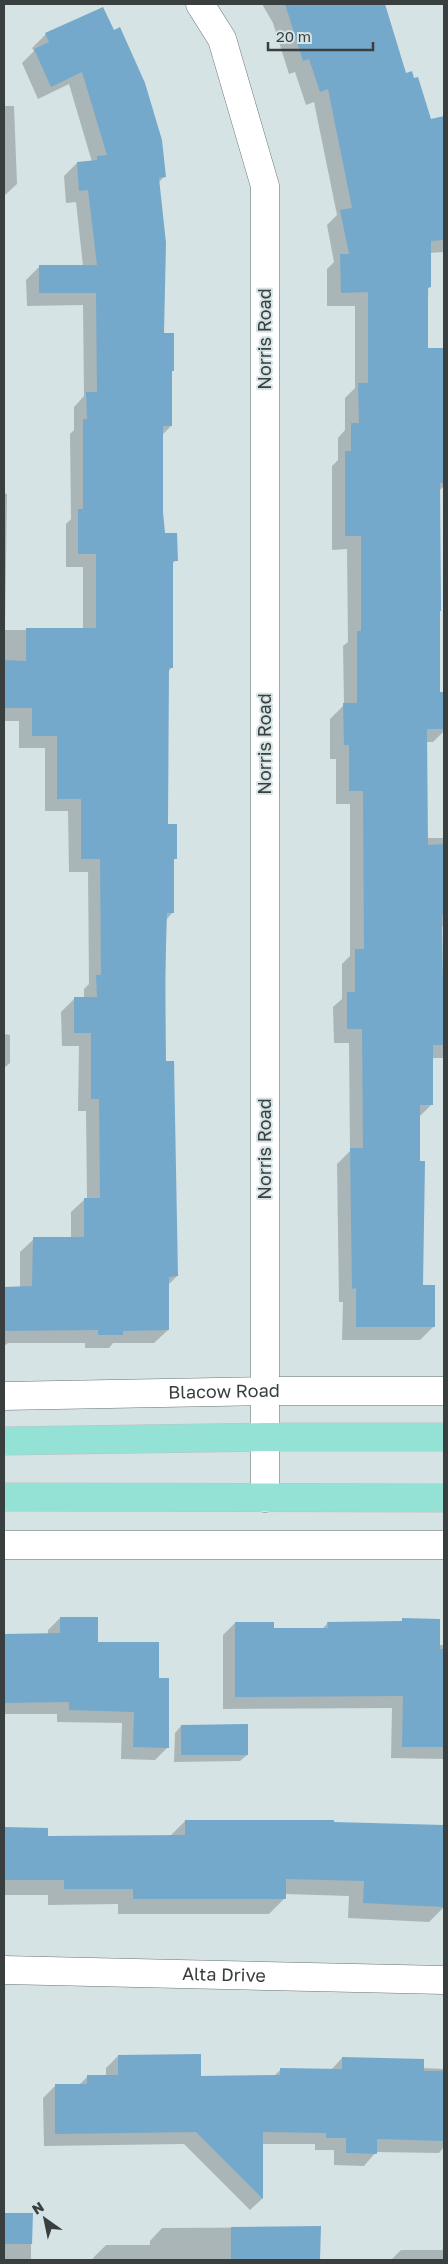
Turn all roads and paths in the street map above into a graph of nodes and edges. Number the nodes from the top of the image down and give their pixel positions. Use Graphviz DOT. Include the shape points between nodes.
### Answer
graph roads {
  1 [pos="200,4"];
  2 [pos="265,1391"];
  3 [pos="444,1391"];
  4 [pos="4,1396"];
  5 [pos="265,1437"];
  6 [pos="444,1437"];
  7 [pos="4,1441"];
  8 [pos="4,1497"];
  9 [pos="265,1498"];
  10 [pos="444,1498"];
  11 [pos="444,1545"];
  12 [pos="4,1546"];
  13 [pos="4,1970"];
  14 [pos="444,1980"];
  1 -- 2 [label="street, Norris Road" via="222,39 265,186"];
  2 -- 3 [label="street, Blacow Road"];
  2 -- 4 [label="street, Blacow Road"];
  2 -- 5 [label="street, Norris Road"];
  5 -- 6 [label="main road"];
  5 -- 7 [label="main road"];
  5 -- 9 [label="street, Norris Road"];
  8 -- 9 [label="main road"];
  9 -- 10 [label="main road"];
  11 -- 12 [label="street"];
  13 -- 14 [label="street, Alta Drive"];
}
